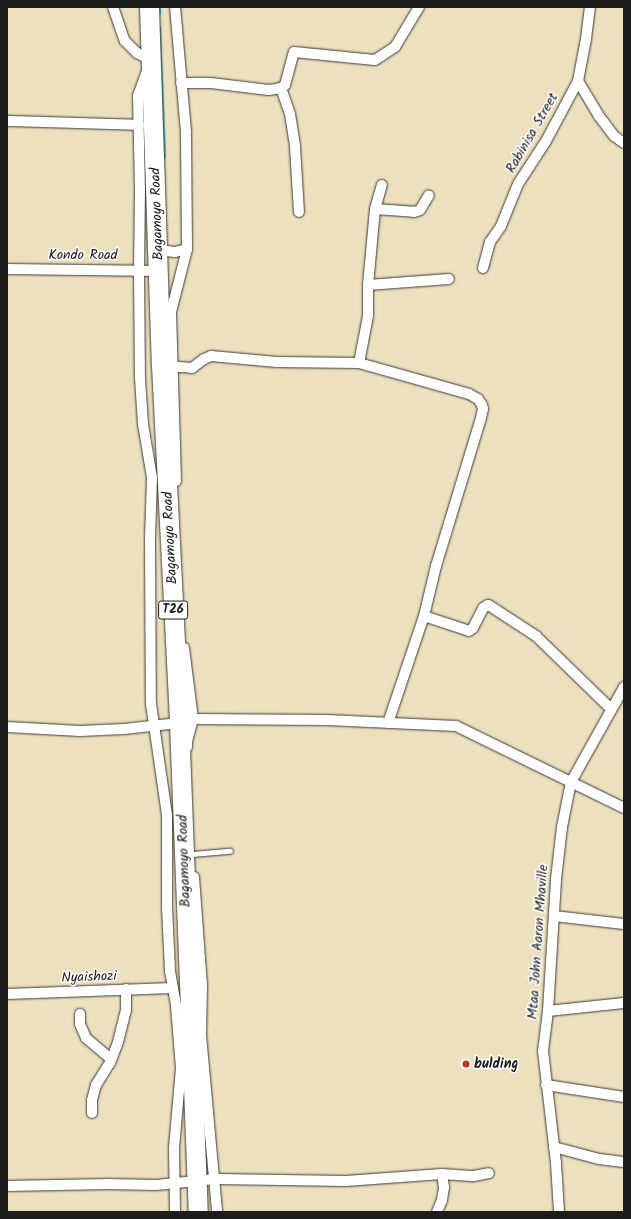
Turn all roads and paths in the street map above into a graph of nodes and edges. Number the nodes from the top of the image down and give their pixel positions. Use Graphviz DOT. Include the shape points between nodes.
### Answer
graph roads {
  1 [pos="113,7"];
  2 [pos="149,7"];
  3 [pos="175,7"];
  4 [pos="419,7"];
  5 [pos="588,7"];
  6 [pos="152,60"];
  7 [pos="578,81"];
  8 [pos="181,83"];
  9 [pos="281,88"];
  10 [pos="7,121"];
  11 [pos="139,125"];
  12 [pos="624,143"];
  13 [pos="382,185"];
  14 [pos="429,195"];
  15 [pos="375,209"];
  16 [pos="299,212"];
  17 [pos="187,249"];
  18 [pos="158,250"];
  19 [pos="483,268"];
  20 [pos="7,269"];
  21 [pos="138,270"];
  22 [pos="159,271"];
  23 [pos="449,279"];
  24 [pos="368,285"];
  25 [pos="359,363"];
  26 [pos="166,366"];
  27 [pos="424,616"];
  28 [pos="624,687"];
  29 [pos="611,709"];
  30 [pos="186,721"];
  31 [pos="388,723"];
  32 [pos="154,725"];
  33 [pos="7,727"];
  34 [pos="571,782"];
  35 [pos="624,808"];
  36 [pos="230,851"];
  37 [pos="192,854"];
  38 [pos="554,916"];
  39 [pos="624,924"];
  40 [pos="173,988"];
  41 [pos="126,989"];
  42 [pos="7,994"];
  43 [pos="624,1003"];
  44 [pos="548,1011"];
  45 [pos="80,1014"];
  46 [pos="111,1059"];
  47 [pos="546,1085"];
  48 [pos="624,1097"];
  49 [pos="92,1113"];
  50 [pos="554,1147"];
  51 [pos="624,1162"];
  52 [pos="489,1173"];
  53 [pos="442,1174"];
  54 [pos="207,1180"];
  55 [pos="174,1184"];
  56 [pos="7,1186"];
  57 [pos="175,1212"];
  58 [pos="198,1212"];
  59 [pos="217,1212"];
  60 [pos="437,1212"];
  61 [pos="559,1212"];
  1 -- 6 [label="street" via="125,41 137,53"];
  2 -- 6 [label="highway, Bagamoyo Road / T26"];
  3 -- 8 [label="street"];
  4 -- 9 [label="street" via="395,47 376,60 294,52"];
  5 -- 7 [label="street, Rabinisa Street" via="586,39"];
  6 -- 11 [label="street" via="138,95"];
  6 -- 18 [label="highway, Bagamoyo Road / T26"];
  7 -- 12 [label="street" via="599,116 614,136"];
  7 -- 19 [label="street, Rabinisa Street" via="546,141 518,184 501,226 490,242"];
  8 -- 9 [label="street" via="211,83 269,90"];
  8 -- 17 [label="street" via="186,132"];
  9 -- 16 [label="street" via="290,114 295,147"];
  10 -- 11 [label="street"];
  11 -- 21 [label="street"];
  13 -- 15 [label="street"];
  14 -- 15 [label="street" via="420,210 414,212"];
  15 -- 24 [label="street"];
  17 -- 18 [label="street" via="175,252"];
  17 -- 26 [label="street" via="171,312"];
  18 -- 22 [label="highway, Bagamoyo Road / T26"];
  20 -- 21 [label="street, Kondo Road"];
  21 -- 22 [label="street, Kondo Road"];
  21 -- 32 [label="street" via="143,424 152,478 151,696"];
  22 -- 26 [label="highway, Bagamoyo Road / T26"];
  23 -- 24 [label="street"];
  24 -- 25 [label="street" via="368,316"];
  25 -- 26 [label="street" via="277,362 211,356 192,368"];
  25 -- 27 [label="street" via="469,394 478,400 483,409 436,566"];
  26 -- 30 [label="highway, Bagamoyo Road / T26"];
  27 -- 29 [label="street" via="469,631 472,630 483,608 488,605 536,636"];
  27 -- 31 [label="street"];
  28 -- 29 [label="street, Mtaa John Aaron Mhaville"];
  29 -- 34 [label="street, Mtaa John Aaron Mhaville"];
  30 -- 31 [label="street"];
  30 -- 32 [label="street"];
  30 -- 37 [label="street"];
  30 -- 54 [label="highway, Bagamoyo Road / T26"];
  31 -- 34 [label="street" via="456,726"];
  32 -- 33 [label="street" via="124,730 80,731"];
  32 -- 40 [label="street" via="167,815 167,907"];
  34 -- 35 [label="street"];
  34 -- 38 [label="street, Mtaa John Aaron Mhaville" via="562,828"];
  36 -- 37 [label="lane"];
  37 -- 54 [label="street" via="202,986 201,1035"];
  38 -- 39 [label="street"];
  38 -- 44 [label="street, Mtaa John Aaron Mhaville"];
  40 -- 41 [label="street, Nyaishozi"];
  40 -- 55 [label="street" via="181,1068 174,1148"];
  41 -- 42 [label="street, Nyaishozi"];
  41 -- 46 [label="street" via="126,1010"];
  43 -- 44 [label="street"];
  44 -- 47 [label="street, Mtaa John Aaron Mhaville" via="543,1051"];
  45 -- 46 [label="street" via="80,1024 86,1038"];
  46 -- 49 [label="street" via="94,1092"];
  47 -- 48 [label="street"];
  47 -- 50 [label="street, Mtaa John Aaron Mhaville"];
  50 -- 51 [label="street" via="599,1159"];
  50 -- 61 [label="street, Mtaa John Aaron Mhaville"];
  52 -- 53 [label="street" via="474,1176"];
  53 -- 54 [label="street" via="346,1181"];
  53 -- 60 [label="street" via="444,1187"];
  54 -- 55 [label="street"];
  54 -- 58 [label="highway, Bagamoyo Road / T26"];
  54 -- 59 [label="street"];
  55 -- 56 [label="street"];
  55 -- 57 [label="street"];
}
